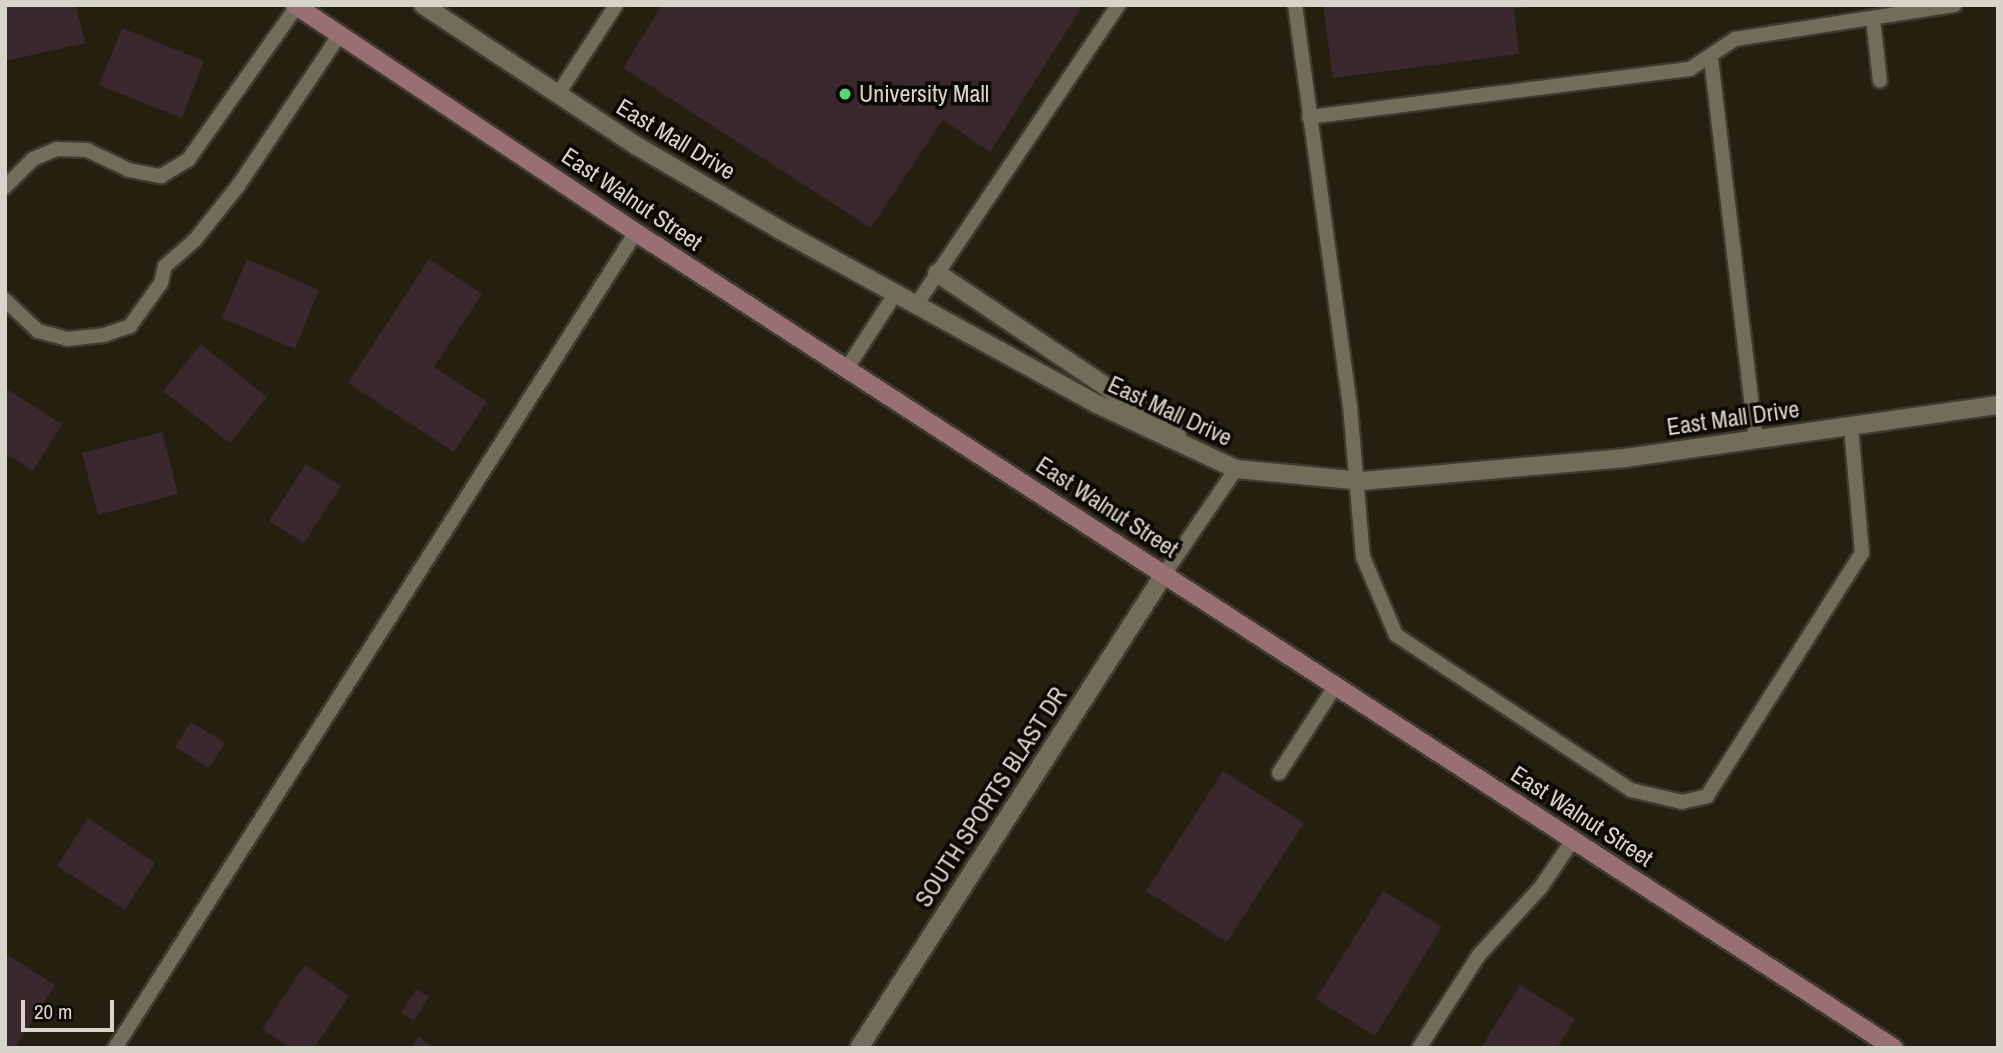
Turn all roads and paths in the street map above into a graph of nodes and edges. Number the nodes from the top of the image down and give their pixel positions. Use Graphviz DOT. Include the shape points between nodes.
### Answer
graph roads {
  1 [pos="423,5"];
  2 [pos="616,5"];
  3 [pos="1118,5"];
  4 [pos="1295,5"];
  5 [pos="1954,5"];
  6 [pos="296,6"];
  7 [pos="1873,19"];
  8 [pos="340,34"];
  9 [pos="1711,58"];
  10 [pos="1880,81"];
  11 [pos="558,94"];
  12 [pos="1310,117"];
  13 [pos="5,187"];
  14 [pos="636,232"];
  15 [pos="937,273"];
  16 [pos="895,294"];
  17 [pos="5,300"];
  18 [pos="916,304"];
  19 [pos="847,368"];
  20 [pos="1998,405"];
  21 [pos="1851,426"];
  22 [pos="1756,439"];
  23 [pos="1229,466"];
  24 [pos="1356,481"];
  25 [pos="1166,573"];
  26 [pos="1336,685"];
  27 [pos="1279,773"];
  28 [pos="1573,840"];
  29 [pos="1883,1045"];
  30 [pos="114,1048"];
  31 [pos="859,1048"];
  32 [pos="1419,1048"];
  1 -- 11 [label="street, East Mall Drive"];
  2 -- 11 [label="lane"];
  3 -- 15 [label="lane"];
  4 -- 12 [label="lane"];
  5 -- 7 [label="lane"];
  6 -- 8 [label="street, East Walnut Street"];
  6 -- 13 [label="lane" via="188,160 161,176 129,170 87,150 57,149 33,159"];
  7 -- 9 [label="lane" via="1735,39"];
  7 -- 10 [label="lane"];
  8 -- 14 [label="street, East Walnut Street"];
  8 -- 17 [label="lane" via="238,186 195,240 165,266 161,283 130,326 104,335 67,339 37,331"];
  9 -- 12 [label="lane" via="1690,69"];
  9 -- 22 [label="lane"];
  11 -- 16 [label="street, East Mall Drive" via="637,146"];
  12 -- 24 [label="lane"];
  14 -- 19 [label="street, East Walnut Street"];
  14 -- 30 [label="lane"];
  15 -- 18 [label="lane"];
  15 -- 23 [label="street"];
  16 -- 18 [label="street, East Mall Drive"];
  16 -- 19 [label="lane"];
  18 -- 23 [label="street, East Mall Drive" via="1097,404"];
  19 -- 25 [label="street, East Walnut Street"];
  20 -- 21 [label="street, East Mall Drive"];
  21 -- 22 [label="street, East Mall Drive"];
  21 -- 24 [label="lane" via="1864,527 1862,553 1726,772 1707,796 1682,802 1644,795 1598,772 1396,635 1363,557"];
  22 -- 24 [label="street, East Mall Drive" via="1625,458"];
  23 -- 24 [label="street, East Mall Drive"];
  23 -- 25 [label="lane"];
  25 -- 26 [label="street, East Walnut Street"];
  25 -- 31 [label="street, SOUTH SPORTS BLAST DR"];
  26 -- 27 [label="lane"];
  26 -- 28 [label="street, East Walnut Street"];
  28 -- 29 [label="street, East Walnut Street"];
  28 -- 32 [label="lane" via="1541,887 1479,955"];
}
